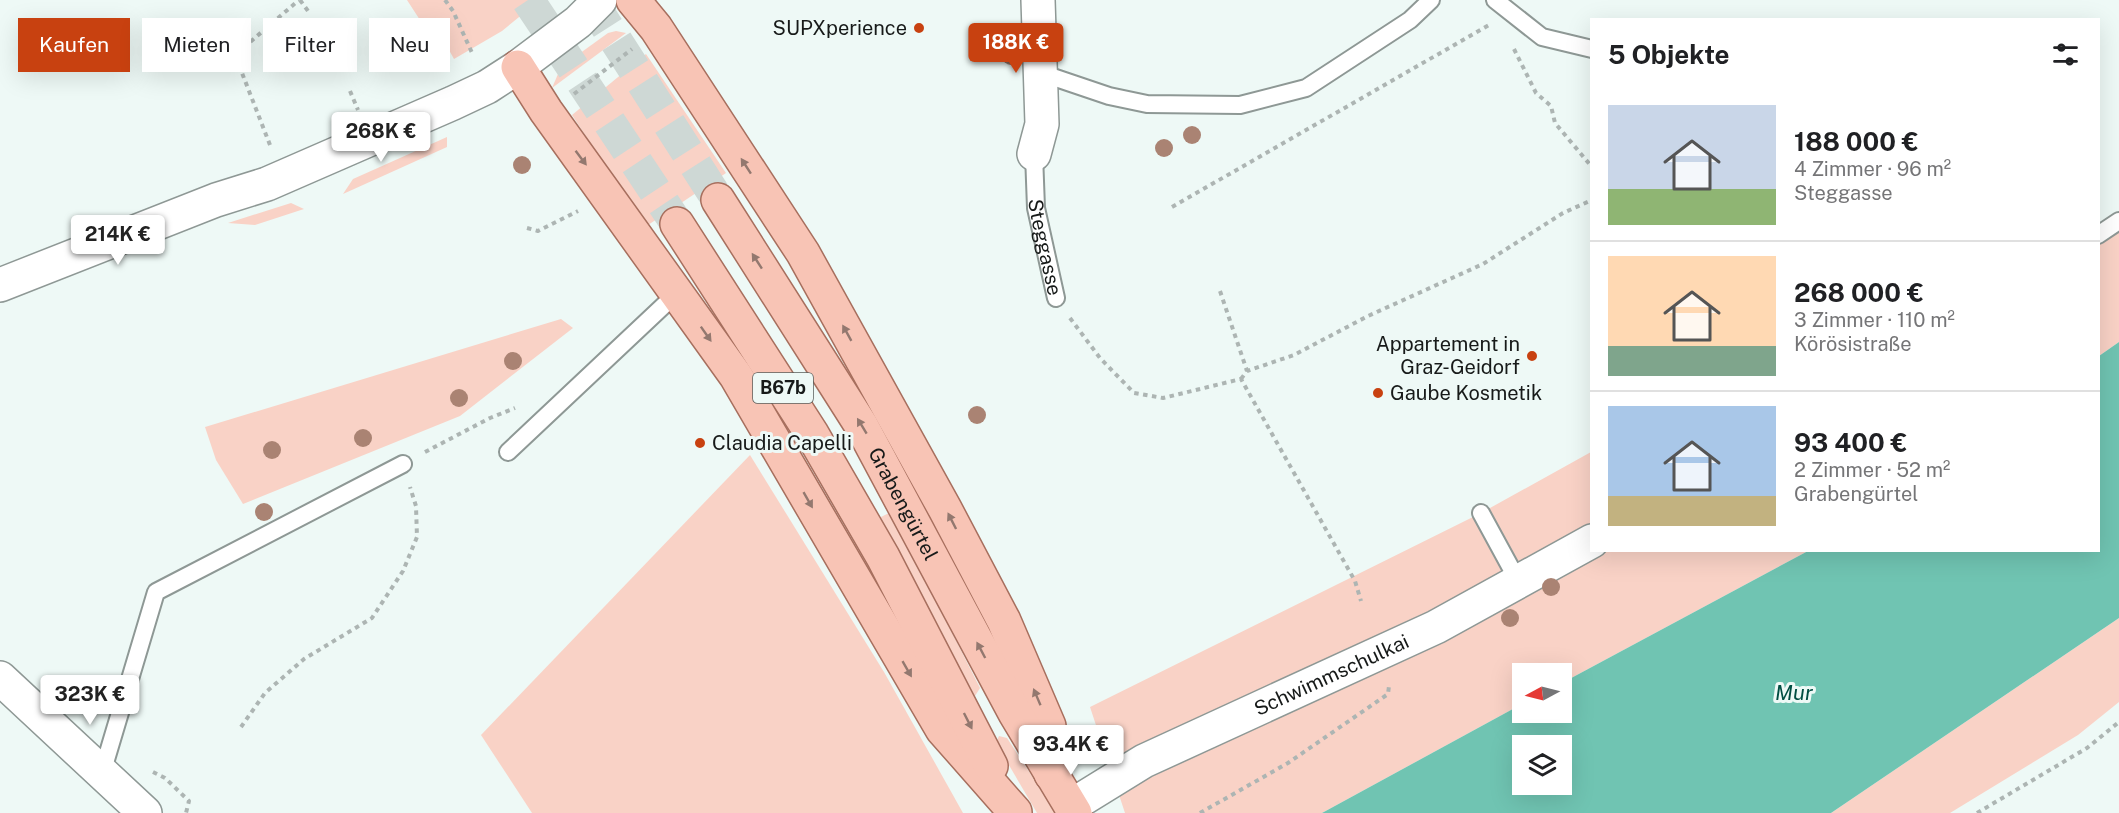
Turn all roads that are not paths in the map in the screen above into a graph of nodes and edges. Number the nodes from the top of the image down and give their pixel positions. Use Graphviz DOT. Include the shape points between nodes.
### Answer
graph roads {
  1 [pos="600,0"];
  2 [pos="633,0"];
  3 [pos="1038,0"];
  4 [pos="1431,0"];
  5 [pos="1498,7"];
  6 [pos="1590,49"];
  7 [pos="518,67"];
  8 [pos="1041,73"];
  9 [pos="1034,154"];
  10 [pos="718,200"];
  11 [pos="2119,221"];
  12 [pos="677,224"];
  13 [pos="2100,233"];
  14 [pos="0,285"];
  15 [pos="677,293"];
  16 [pos="1056,298"];
  17 [pos="508,452"];
  18 [pos="403,464"];
  19 [pos="1481,513"];
  20 [pos="1590,542"];
  21 [pos="1518,581"];
  22 [pos="0,678"];
  23 [pos="102,773"];
  24 [pos="1051,774"];
  25 [pos="1073,810"];
  26 [pos="1015,812"];
  27 [pos="145,813"];
  1 -- 7 [label="street" via="578,22"];
  24 -- 2 [label="main road, one-way" via="1049,726 1004,621 945,509 803,254 656,28"];
  3 -- 8 [label="street, Steggasse"];
  4 -- 8 [label="lane" via="1410,20 1306,88 1240,105 1147,104"];
  5 -- 6 [label="lane" via="1542,37"];
  7 -- 14 [label="street" via="487,87 267,184 216,200"];
  7 -- 15 [label="main road, one-way"];
  8 -- 9 [label="street, Steggasse" via="1042,124"];
  9 -- 16 [label="lane, Steggasse" via="1036,208"];
  24 -- 10 [label="main road, Grabengürtel / B67b, one-way" via="861,425"];
  11 -- 13 [label="lane"];
  12 -- 26 [label="main road, B67b, one-way" via="812,434 871,536"];
  15 -- 17 [label="lane"];
  15 -- 26 [label="main road, one-way" via="736,376 942,729"];
  18 -- 23 [label="lane" via="156,592"];
  19 -- 21 [label="lane"];
  20 -- 21 [label="street, Schwimmschulkai"];
  21 -- 25 [label="street, Schwimmschulkai" via="1436,627 1144,761"];
  22 -- 23 [label="street"];
  23 -- 27 [label="street"];
  24 -- 25 [label="main road, Grabengürtel / B67b"];
}
